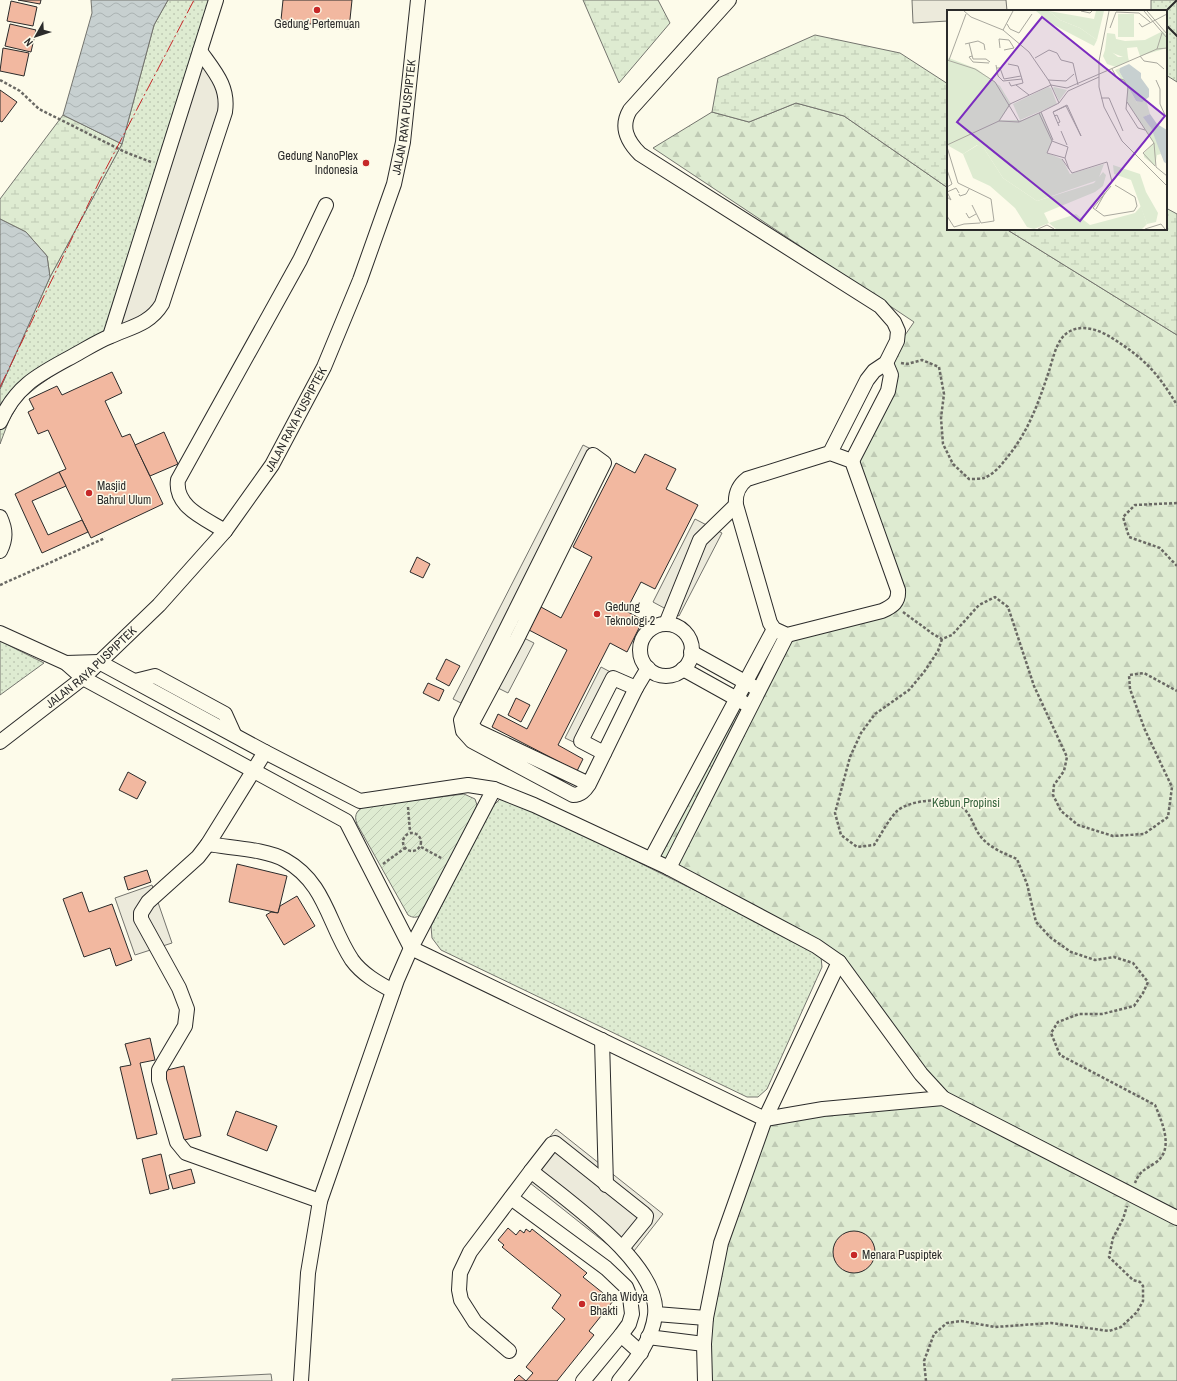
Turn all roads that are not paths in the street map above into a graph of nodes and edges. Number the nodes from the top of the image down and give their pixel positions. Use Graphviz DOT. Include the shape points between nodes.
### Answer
graph roads {
  1 [pos="216,0"];
  2 [pos="418,0"];
  3 [pos="729,0"];
  4 [pos="200,51"];
  5 [pos="326,205"];
  6 [pos="110,336"];
  7 [pos="887,361"];
  8 [pos="0,422"];
  9 [pos="830,453"];
  10 [pos="852,460"];
  11 [pos="584,488"];
  12 [pos="736,505"];
  13 [pos="0,517"];
  14 [pos="224,531"];
  15 [pos="0,552"];
  16 [pos="544,566"];
  17 [pos="523,594"];
  18 [pos="536,601"];
  19 [pos="666,624"];
  20 [pos="504,631"];
  21 [pos="781,632"];
  22 [pos="0,633"];
  23 [pos="517,638"];
  24 [pos="691,652"];
  25 [pos="99,662"];
  26 [pos="66,663"];
  27 [pos="648,668"];
  28 [pos="683,669"];
  29 [pos="83,678"];
  30 [pos="747,683"];
  31 [pos="636,688"];
  32 [pos="760,690"];
  33 [pos="738,700"];
  34 [pos="752,707"];
  35 [pos="474,736"];
  36 [pos="0,742"];
  37 [pos="265,752"];
  38 [pos="604,753"];
  39 [pos="255,771"];
  40 [pos="494,789"];
  41 [pos="360,801"];
  42 [pos="346,821"];
  43 [pos="208,844"];
  44 [pos="651,859"];
  45 [pos="669,868"];
  46 [pos="410,948"];
  47 [pos="840,962"];
  48 [pos="393,991"];
  49 [pos="602,1040"];
  50 [pos="943,1098"];
  51 [pos="765,1120"];
  52 [pos="531,1171"];
  53 [pos="606,1185"];
  54 [pos="510,1198"];
  55 [pos="320,1201"];
  56 [pos="1177,1218"];
  57 [pos="623,1247"];
  58 [pos="656,1314"];
  59 [pos="706,1318"];
  60 [pos="621,1335"];
  61 [pos="648,1337"];
  62 [pos="704,1344"];
  63 [pos="509,1351"];
  64 [pos="641,1353"];
  65 [pos="301,1381"];
  66 [pos="582,1381"];
  67 [pos="619,1381"];
  68 [pos="705,1381"];
  1 -- 4 [label="street"];
  2 -- 14 [label="street, JALAN RAYA PUSPIPTEK" via="401,158 360,280 317,383 272,465"];
  3 -- 7 [label="street" via="630,110 625,123 627,138 640,154 880,306 894,322 898,331 897,341"];
  4 -- 6 [label="street"];
  4 -- 6 [label="street" via="221,80 226,95 225,112 162,304 148,321"];
  5 -- 14 [label="street" via="300,260 178,480 180,496 189,509"];
  6 -- 8 [label="street" via="36,376 12,399"];
  7 -- 9 [label="street" via="871,374"];
  7 -- 10 [label="street" via="891,375 888,391"];
  9 -- 10 [label="street"];
  9 -- 12 [label="street" via="747,479 737,491"];
  10 -- 21 [label="street" via="898,590 898,598 893,605 882,610"];
  11 -- 16 [label="street"];
  12 -- 19 [label="street" via="700,540"];
  12 -- 21 [label="street" via="770,623"];
  13 -- 15 [label="street" via="6,535"];
  14 -- 25 [label="street, JALAN RAYA PUSPIPTEK" via="159,605"];
  16 -- 17 [label="street"];
  16 -- 18 [label="street"];
  17 -- 18 [label="street"];
  17 -- 20 [label="street"];
  18 -- 23 [label="street"];
  19 -- 24 [label="street" via="677,626 683,631 691,644"];
  19 -- 27 [label="street" via="649,629 641,641 640,656"];
  20 -- 23 [label="street"];
  20 -- 35 [label="street" via="461,720 462,731"];
  21 -- 30 [label="street"];
  21 -- 32 [label="street"];
  22 -- 26 [label="street"];
  23 -- 35 [label="street" via="472,721"];
  24 -- 28 [label="street" via="689,661"];
  24 -- 30 [label="street"];
  25 -- 26 [label="street"];
  25 -- 29 [label="street, JALAN RAYA PUSPIPTEK"];
  25 -- 37 [label="street" via="135,681 155,676 225,714 234,734"];
  26 -- 29 [label="street"];
  27 -- 28 [label="street" via="661,675 677,673"];
  27 -- 31 [label="street"];
  28 -- 33 [label="street"];
  29 -- 36 [label="street, JALAN RAYA PUSPIPTEK"];
  29 -- 39 [label="street"];
  30 -- 32 [label="street"];
  30 -- 33 [label="street"];
  31 -- 38 [label="street"];
  31 -- 38 [label="street" via="613,678 581,741"];
  32 -- 34 [label="street"];
  33 -- 34 [label="street"];
  33 -- 44 [label="street"];
  34 -- 45 [label="street"];
  35 -- 38 [label="street" via="573,795 584,792"];
  37 -- 39 [label="street"];
  37 -- 41 [label="street"];
  39 -- 42 [label="street"];
  39 -- 43 [label="street"];
  40 -- 41 [label="street" via="468,785"];
  40 -- 44 [label="street"];
  40 -- 46 [label="street"];
  41 -- 42 [label="street"];
  42 -- 46 [label="street"];
  43 -- 48 [label="street" via="284,859 302,871 323,898 339,938 353,961 372,979"];
  43 -- 55 [label="street" via="198,857 148,902 140,915 179,988 187,1009 185,1026 159,1070 159,1080 177,1142 190,1155"];
  44 -- 45 [label="street"];
  45 -- 47 [label="street" via="816,946"];
  46 -- 48 [label="street"];
  46 -- 49 [label="street"];
  47 -- 50 [label="street" via="921,1074"];
  47 -- 51 [label="street"];
  48 -- 55 [label="street"];
  49 -- 51 [label="street"];
  49 -- 53 [label="street"];
  50 -- 51 [label="street" via="823,1109"];
  50 -- 56 [label="street"];
  51 -- 59 [label="street" via="722,1243"];
  52 -- 53 [label="street" via="552,1144 556,1143"];
  52 -- 54 [label="street"];
  52 -- 57 [label="street"];
  53 -- 57 [label="street" via="646,1216"];
  54 -- 60 [label="street" via="606,1268 626,1287 632,1314"];
  54 -- 63 [label="street" via="470,1252 460,1273 458,1290 461,1300 475,1322"];
  55 -- 65 [label="street" via="308,1273"];
  57 -- 58 [label="street" via="639,1266 647,1281"];
  58 -- 59 [label="street"];
  58 -- 61 [label="street"];
  59 -- 62 [label="street"];
  60 -- 64 [label="street"];
  60 -- 66 [label="street"];
  61 -- 62 [label="street"];
  61 -- 64 [label="street"];
  62 -- 68 [label="street"];
  64 -- 67 [label="street"];
}
